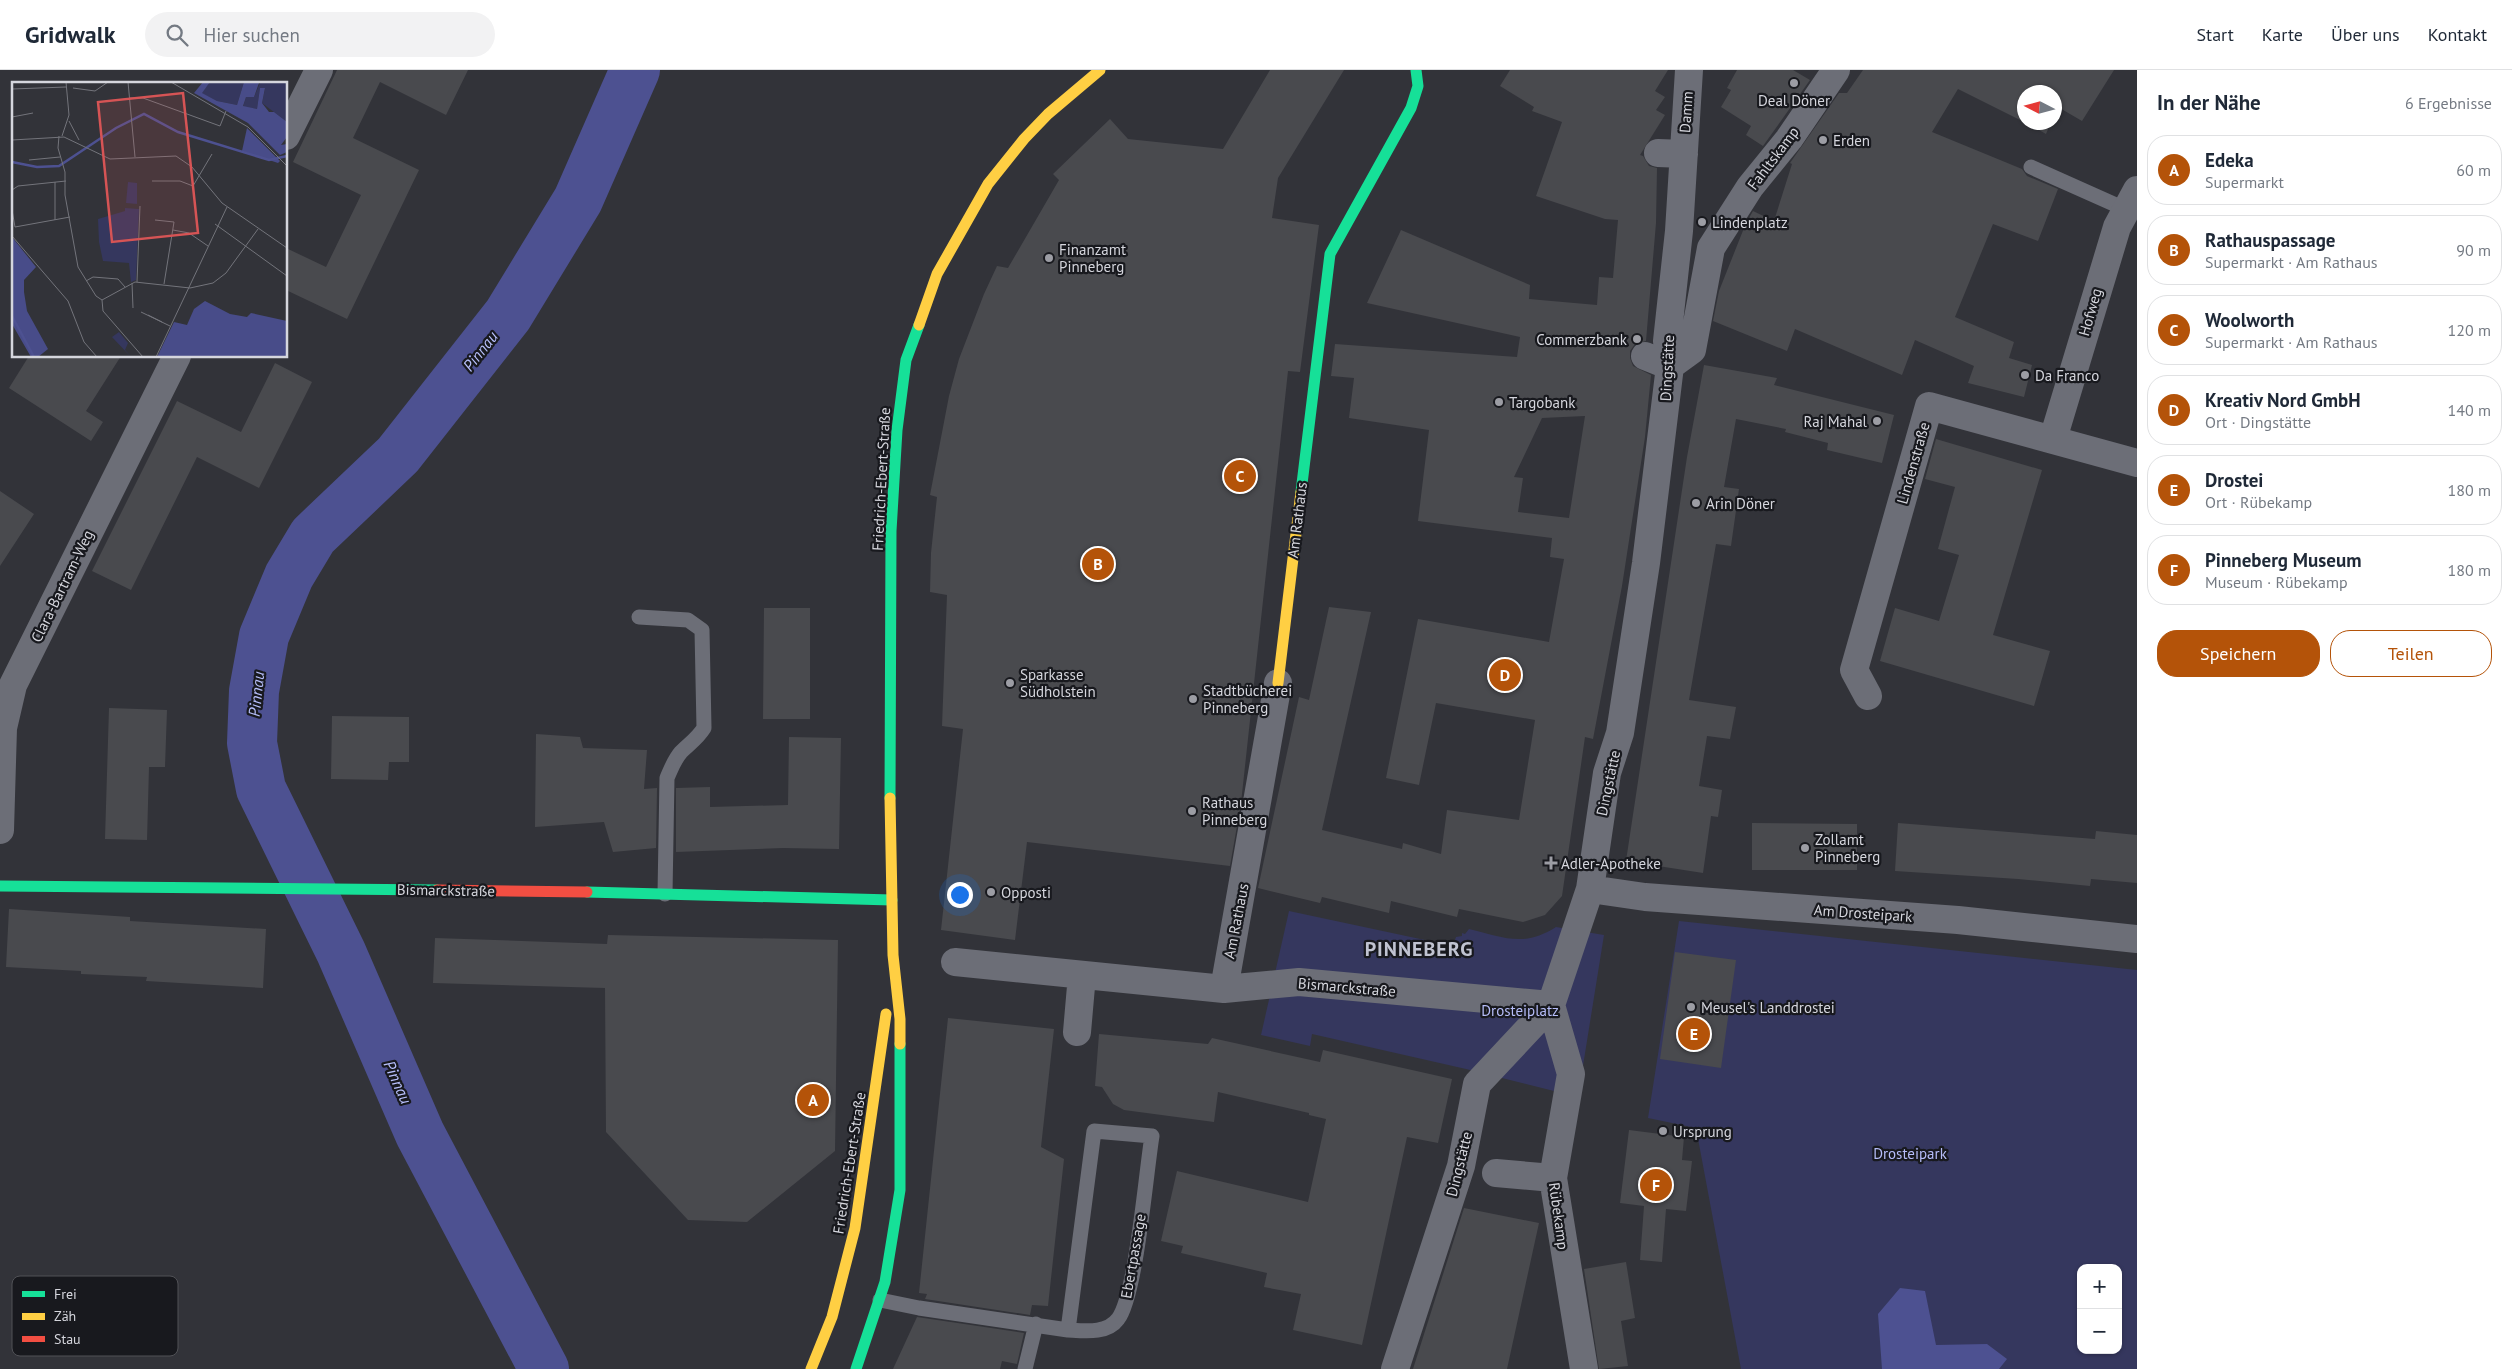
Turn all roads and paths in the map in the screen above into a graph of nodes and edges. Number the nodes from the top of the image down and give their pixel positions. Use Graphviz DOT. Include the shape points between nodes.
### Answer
graph roads {
  1 [pos="319,70"];
  2 [pos="1100,70"];
  3 [pos="1416,70"];
  4 [pos="1689,70"];
  5 [pos="1836,70"];
  6 [pos="288,132"];
  7 [pos="1671,154"];
  8 [pos="2031,168"];
  9 [pos="2131,199"];
  10 [pos="1711,248"];
  11 [pos="1674,282"];
  12 [pos="1645,356"];
  13 [pos="176,358"];
  14 [pos="1670,366"];
  15 [pos="2053,439"];
  16 [pos="2137,463"];
  17 [pos="639,616"];
  18 [pos="1278,683"];
  19 [pos="1868,696"];
  20 [pos="0,830"];
  21 [pos="0,886"];
  22 [pos="1590,889"];
  23 [pos="666,894"];
  24 [pos="892,900"];
  25 [pos="2137,940"];
  26 [pos="892,955"];
  27 [pos="955,962"];
  28 [pos="1082,975"];
  29 [pos="1224,989"];
  30 [pos="1551,1005"];
  31 [pos="1077,1032"];
  32 [pos="887,1161"];
  33 [pos="1481,1170"];
  34 [pos="1553,1178"];
  35 [pos="900,1190"];
  36 [pos="880,1300"];
  37 [pos="1036,1324"];
  38 [pos="1068,1330"];
  39 [pos="811,1369"];
  40 [pos="856,1369"];
  41 [pos="1025,1369"];
  42 [pos="1394,1369"];
  43 [pos="1584,1369"];
  1 -- 6 [label="street"];
  2 -- 24 [label="main road, Friedrich-Ebert-Straße" via="1024,138 988,184 937,274 906,360 897,430 891,531"];
  3 -- 18 [label="main road, Am Rathaus" via="1418,86 1411,108 1330,254"];
  4 -- 7 [label="street, Damm"];
  5 -- 10 [label="street, Fahltskamp" via="1789,139 1750,188"];
  7 -- 11 [label="street, Dingstätte"];
  8 -- 9 [label="lane"];
  9 -- 15 [label="street, Hofweg" via="2116,227"];
  10 -- 11 [label="street, Fahltskamp"];
  10 -- 14 [label="street, Fahltskamp" via="1692,350"];
  11 -- 14 [label="street, Dingstätte" via="1667,341"];
  12 -- 14 [label="street"];
  13 -- 20 [label="street, Clara-Bartram-Weg" via="13,685 3,728"];
  14 -- 22 [label="street, Dingstätte" via="1620,733 1608,773"];
  15 -- 16 [label="street, Lindenstraße"];
  15 -- 19 [label="street, Lindenstraße" via="1929,406 1854,670"];
  17 -- 23 [label="lane" via="688,620 702,630 704,728 697,740 673,764 667,778"];
  18 -- 29 [label="street, Am Rathaus"];
  21 -- 23 [label="main road, Bismarckstraße"];
  22 -- 25 [label="street, Am Drosteipark" via="1645,897 1958,920"];
  22 -- 30 [label="street, Dingstätte"];
  23 -- 24 [label="main road, Bismarckstraße"];
  24 -- 26 [label="main road, Friedrich-Ebert-Straße"];
  26 -- 35 [label="main road, Friedrich-Ebert-Straße" via="900,1018"];
  26 -- 39 [label="main road, Friedrich-Ebert-Straße" via="872,1150 844,1275 832,1317"];
  27 -- 28 [label="street, Bismarckstraße"];
  28 -- 29 [label="street, Bismarckstraße"];
  28 -- 31 [label="street"];
  29 -- 30 [label="street, Bismarckstraße" via="1299,982"];
  30 -- 33 [label="street, Dingstätte" via="1477,1084"];
  30 -- 34 [label="street, Rübekamp" via="1571,1074"];
  32 -- 35 [label="main road"];
  33 -- 34 [label="street"];
  33 -- 42 [label="street, Dingstätte"];
  34 -- 43 [label="street, Rübekamp"];
  35 -- 36 [label="main road, Friedrich-Ebert-Straße"];
  36 -- 37 [label="lane, Ebertpassage"];
  36 -- 40 [label="main road, Friedrich-Ebert-Straße"];
  37 -- 38 [label="lane, Ebertpassage"];
  37 -- 41 [label="lane"];
  38 -- 38 [label="lane, Ebertpassage" via="1107,1328 1118,1320 1123,1310 1132,1274 1152,1136 1094,1130"];
}
